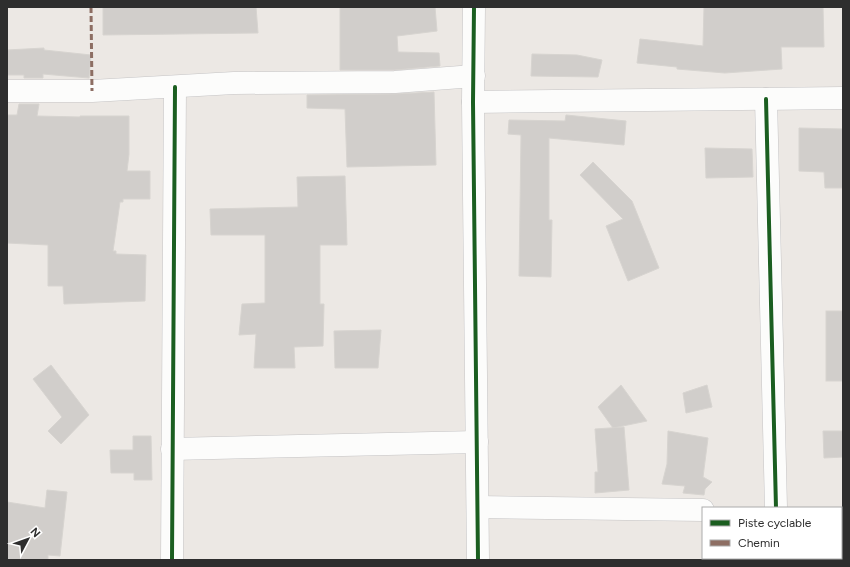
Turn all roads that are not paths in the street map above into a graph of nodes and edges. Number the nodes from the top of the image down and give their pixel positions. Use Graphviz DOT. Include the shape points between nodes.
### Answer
graph roads {
  1 [pos="474,7"];
  2 [pos="474,76"];
  3 [pos="175,87"];
  4 [pos="7,91"];
  5 [pos="843,98"];
  6 [pos="766,99"];
  7 [pos="473,102"];
  8 [pos="477,442"];
  9 [pos="172,449"];
  10 [pos="478,507"];
  11 [pos="776,507"];
  12 [pos="702,510"];
  13 [pos="172,560"];
  14 [pos="478,560"];
  1 -- 2 [label="street"];
  2 -- 3 [label="street" via="395,82 234,83"];
  2 -- 7 [label="street"];
  3 -- 4 [label="street" via="92,91"];
  3 -- 9 [label="street"];
  5 -- 6 [label="street"];
  6 -- 7 [label="street"];
  6 -- 11 [label="street"];
  7 -- 8 [label="street"];
  8 -- 9 [label="street"];
  8 -- 10 [label="street"];
  9 -- 13 [label="street"];
  10 -- 12 [label="street"];
  10 -- 14 [label="street"];
}
